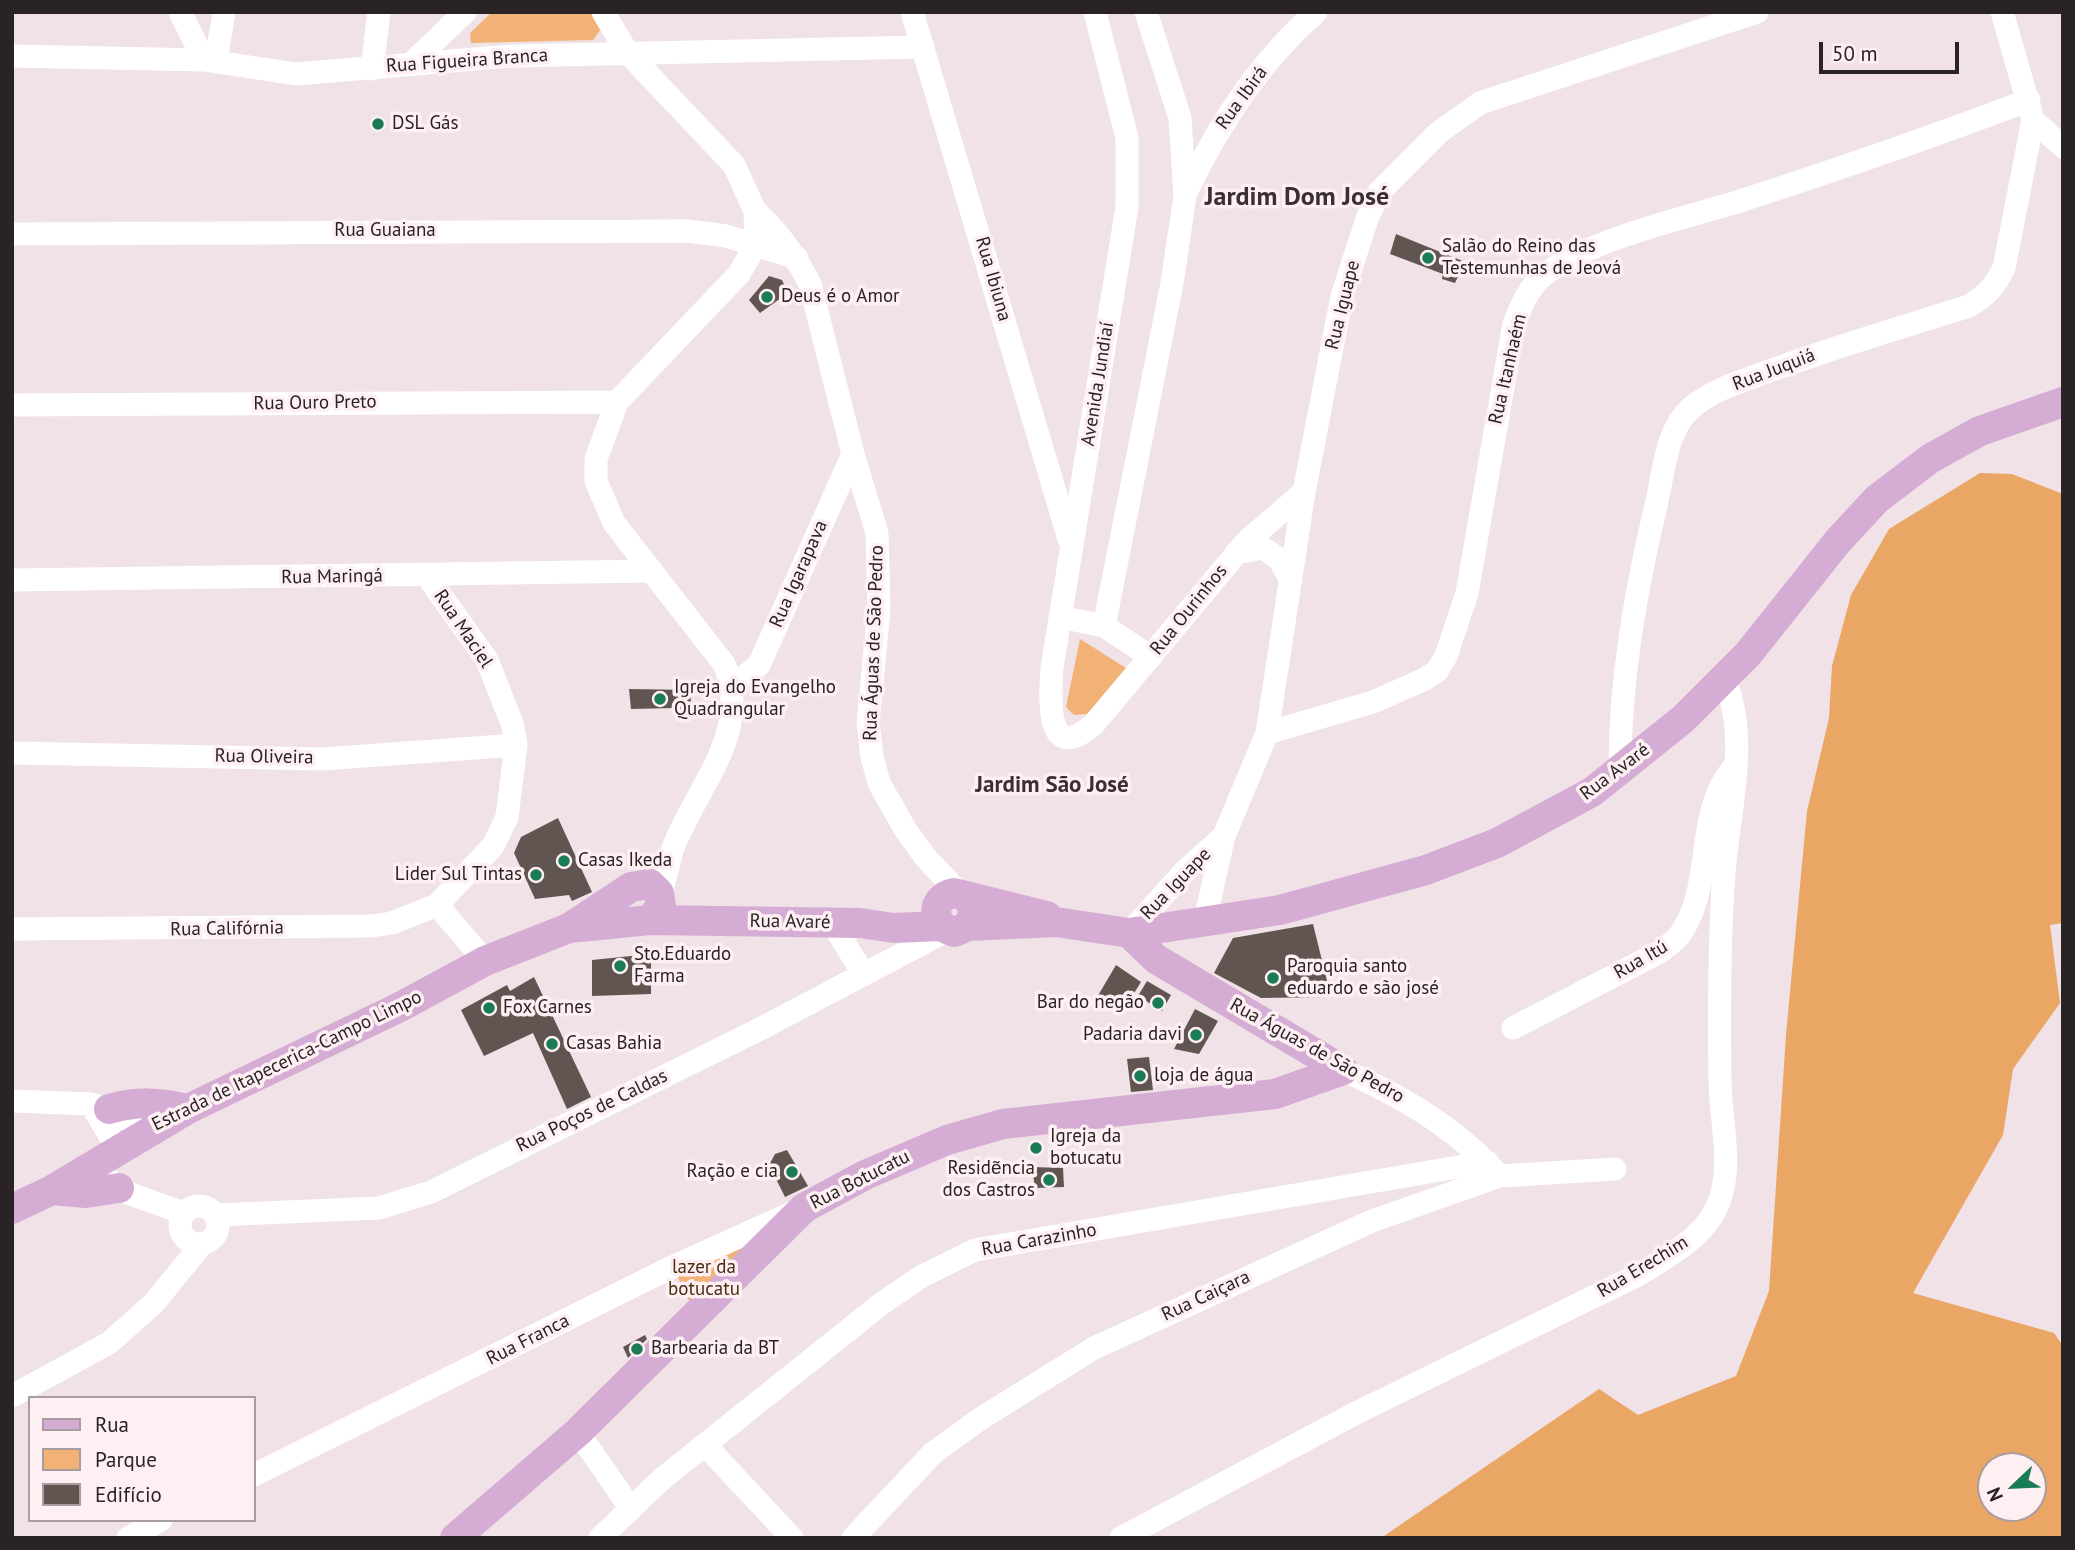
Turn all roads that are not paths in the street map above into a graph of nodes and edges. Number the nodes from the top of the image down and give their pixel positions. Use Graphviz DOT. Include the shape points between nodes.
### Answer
graph roads {
  1 [pos="180,12"];
  2 [pos="224,12"];
  3 [pos="379,12"];
  4 [pos="465,12"];
  5 [pos="603,12"];
  6 [pos="912,12"];
  7 [pos="1095,12"];
  8 [pos="1146,12"];
  9 [pos="1316,12"];
  10 [pos="1757,12"];
  11 [pos="2003,12"];
  12 [pos="923,47"];
  13 [pos="627,52"];
  14 [pos="12,56"];
  15 [pos="210,61"];
  16 [pos="411,64"];
  17 [pos="372,69"];
  18 [pos="2031,110"];
  19 [pos="1180,118"];
  20 [pos="1214,137"];
  21 [pos="2063,147"];
  22 [pos="1185,196"];
  23 [pos="752,204"];
  24 [pos="12,233"];
  25 [pos="756,244"];
  26 [pos="797,257"];
  27 [pos="617,402"];
  28 [pos="2063,402"];
  29 [pos="12,405"];
  30 [pos="853,454"];
  31 [pos="1304,492"];
  32 [pos="1071,546"];
  33 [pos="1236,553"];
  34 [pos="652,571"];
  35 [pos="428,576"];
  36 [pos="12,580"];
  37 [pos="1291,580"];
  38 [pos="1060,617"];
  39 [pos="1104,626"];
  40 [pos="1151,657"];
  41 [pos="1724,678"];
  42 [pos="733,685"];
  43 [pos="1620,716"];
  44 [pos="1267,733"];
  45 [pos="1082,734"];
  46 [pos="1654,743"];
  47 [pos="516,745"];
  48 [pos="12,753"];
  49 [pos="1736,764"];
  50 [pos="1620,768"];
  51 [pos="1224,836"];
  52 [pos="645,901"];
  53 [pos="437,905"];
  54 [pos="952,911"];
  55 [pos="1205,920"];
  56 [pos="846,923"];
  57 [pos="12,929"];
  58 [pos="1129,933"];
  59 [pos="485,961"];
  60 [pos="864,975"];
  61 [pos="1513,1028"];
  62 [pos="1343,1070"];
  63 [pos="12,1101"];
  64 [pos="100,1107"];
  65 [pos="188,1109"];
  66 [pos="146,1131"];
  67 [pos="107,1154"];
  68 [pos="1494,1169"];
  69 [pos="1615,1169"];
  70 [pos="52,1190"];
  71 [pos="124,1191"];
  72 [pos="804,1208"];
  73 [pos="12,1209"];
  74 [pos="184,1213"];
  75 [pos="216,1215"];
  76 [pos="202,1244"];
  77 [pos="12,1396"];
  78 [pos="578,1432"];
  79 [pos="705,1445"];
  80 [pos="256,1474"];
  81 [pos="631,1509"];
  82 [pos="157,1522"];
  83 [pos="128,1538"];
  84 [pos="455,1538"];
  85 [pos="600,1538"];
  86 [pos="792,1538"];
  87 [pos="853,1538"];
  88 [pos="1121,1538"];
  1 -- 15 [label="street"];
  2 -- 15 [label="street"];
  3 -- 17 [label="street"];
  4 -- 16 [label="street"];
  5 -- 13 [label="street"];
  6 -- 12 [label="street, Rua Ibiuna"];
  7 -- 32 [label="street, Avenida Jundiaí" via="1127,138 1127,207"];
  8 -- 19 [label="street"];
  9 -- 20 [label="street, Rua Ibirá" via="1284,40"];
  10 -- 31 [label="street, Rua Iguape" via="1480,103 1438,133 1379,192 1342,296"];
  11 -- 18 [label="street"];
  12 -- 13 [label="street, Rua Figueira Branca"];
  12 -- 32 [label="street, Rua Ibiuna"];
  13 -- 16 [label="street, Rua Figueira Branca"];
  13 -- 23 [label="street" via="734,165"];
  14 -- 15 [label="street, Rua Figueira Branca"];
  15 -- 17 [label="street, Rua Figueira Branca" via="296,74"];
  16 -- 17 [label="street, Rua Figueira Branca"];
  18 -- 21 [label="street"];
  18 -- 43 [label="street, Rua Juquiá" via="2004,268 1985,296 1969,306 1734,384 1682,418 1671,440 1643,554"];
  18 -- 44 [label="street, Rua Itanhaém" via="1632,235 1578,255 1539,279 1514,324 1467,593 1446,656 1425,679 1373,702"];
  19 -- 20 [label="street"];
  19 -- 22 [label="street"];
  20 -- 22 [label="street, Rua Ibirá"];
  22 -- 39 [label="street"];
  23 -- 25 [label="street"];
  23 -- 26 [label="street, Rua Águas de São Pedro"];
  24 -- 25 [label="street, Rua Guaiana" via="688,231"];
  25 -- 26 [label="street"];
  25 -- 27 [label="street" via="739,274"];
  26 -- 30 [label="street, Rua Águas de São Pedro" via="810,284"];
  27 -- 29 [label="street, Rua Ouro Preto"];
  27 -- 34 [label="street" via="598,448 596,481 614,523"];
  28 -- 41 [label="main road, Rua Avaré" via="1980,431 1931,457 1877,499"];
  30 -- 42 [label="street, Rua Igarapava" via="759,664"];
  30 -- 54 [label="street, Rua Águas de São Pedro" via="877,533 880,566 868,723 872,757 889,803 926,858"];
  31 -- 33 [label="street, Rua Ourinhos"];
  31 -- 37 [label="street, Rua Iguape"];
  32 -- 38 [label="street, Avenida Jundiaí"];
  33 -- 37 [label="street" via="1263,548 1279,559"];
  33 -- 40 [label="street, Rua Ourinhos"];
  34 -- 35 [label="street, Rua Maringá"];
  34 -- 42 [label="street" via="724,664"];
  35 -- 36 [label="street, Rua Maringá"];
  35 -- 47 [label="street, Rua Maciel" via="487,660"];
  37 -- 44 [label="street, Rua Iguape"];
  38 -- 39 [label="street"];
  38 -- 45 [label="street, Avenida Jundiaí" via="1050,718 1065,736"];
  39 -- 40 [label="street"];
  40 -- 45 [label="street, Rua Ourinhos"];
  41 -- 46 [label="main road, Rua Avaré"];
  41 -- 49 [label="street, Rua Erechim" via="1736,721"];
  42 -- 52 [label="street, Estrada de Itapecerica-Campo Limpo" via="732,715 722,750"];
  43 -- 46 [label="street"];
  43 -- 50 [label="street, Rua Juquiá"];
  44 -- 51 [label="street, Rua Iguape"];
  46 -- 50 [label="main road, Rua Avaré"];
  47 -- 48 [label="street, Rua Oliveira" via="323,758"];
  47 -- 53 [label="street, Rua Maciel" via="501,833"];
  49 -- 61 [label="street, Rua Itú" via="1714,804 1695,904 1679,937 1658,953"];
  49 -- 88 [label="street, Rua Erechim" via="1724,871 1719,1021 1726,1163 1721,1197 1709,1221 1683,1247 1638,1275 1356,1413"];
  50 -- 55 [label="main road, Rua Avaré" via="1592,792 1465,857 1324,900"];
  51 -- 55 [label="street, Rua Iguape"];
  51 -- 58 [label="street, Rua Iguape" via="1186,869"];
  52 -- 56 [label="main road, Rua Avaré" via="720,920"];
  52 -- 59 [label="main road, Estrada de Itapecerica-Campo Limpo"];
  53 -- 57 [label="street, Rua Califórnia" via="372,926"];
  53 -- 59 [label="street"];
  54 -- 56 [label="main road, Rua Avaré" via="894,928"];
  54 -- 58 [label="main road, Rua Avaré"];
  54 -- 60 [label="street, Rua Poços de Caldas"];
  55 -- 58 [label="main road, Rua Avaré"];
  56 -- 60 [label="street"];
  58 -- 62 [label="main road, Rua Águas de São Pedro" via="1156,959"];
  59 -- 65 [label="main road, Estrada de Itapecerica-Campo Limpo"];
  60 -- 75 [label="street, Rua Poços de Caldas" via="431,1192 358,1210"];
  62 -- 68 [label="street, Rua Águas de São Pedro" via="1434,1118"];
  62 -- 72 [label="main road, Rua Botucatu" via="1275,1094 1003,1124 960,1135 900,1158"];
  63 -- 64 [label="street"];
  64 -- 65 [label="main road" via="155,1101"];
  64 -- 66 [label="street"];
  64 -- 67 [label="street"];
  65 -- 66 [label="main road, Estrada de Itapecerica-Campo Limpo"];
  66 -- 67 [label="main road, Estrada de Itapecerica-Campo Limpo"];
  67 -- 70 [label="main road, Estrada de Itapecerica-Campo Limpo"];
  67 -- 71 [label="street"];
  68 -- 69 [label="street, Rua Caiçara"];
  68 -- 79 [label="street, Rua Carazinho" via="975,1250 922,1276 881,1304"];
  68 -- 87 [label="street, Rua Caiçara" via="1094,1349 933,1453"];
  70 -- 71 [label="main road"];
  70 -- 73 [label="main road, Estrada de Itapecerica-Campo Limpo"];
  71 -- 74 [label="street"];
  72 -- 78 [label="main road, Rua Botucatu"];
  72 -- 80 [label="street, Rua Franca" via="670,1268"];
  74 -- 75 [label="street" via="204,1206"];
  74 -- 76 [label="street" via="183,1234 194,1244"];
  75 -- 76 [label="street" via="215,1237"];
  76 -- 77 [label="street" via="154,1303 110,1343"];
  78 -- 81 [label="street"];
  78 -- 84 [label="main road, Rua Botucatu"];
  79 -- 81 [label="street, Rua Carazinho"];
  79 -- 86 [label="street"];
  81 -- 85 [label="street, Rua Carazinho"];
  82 -- 83 [label="street"];
}
